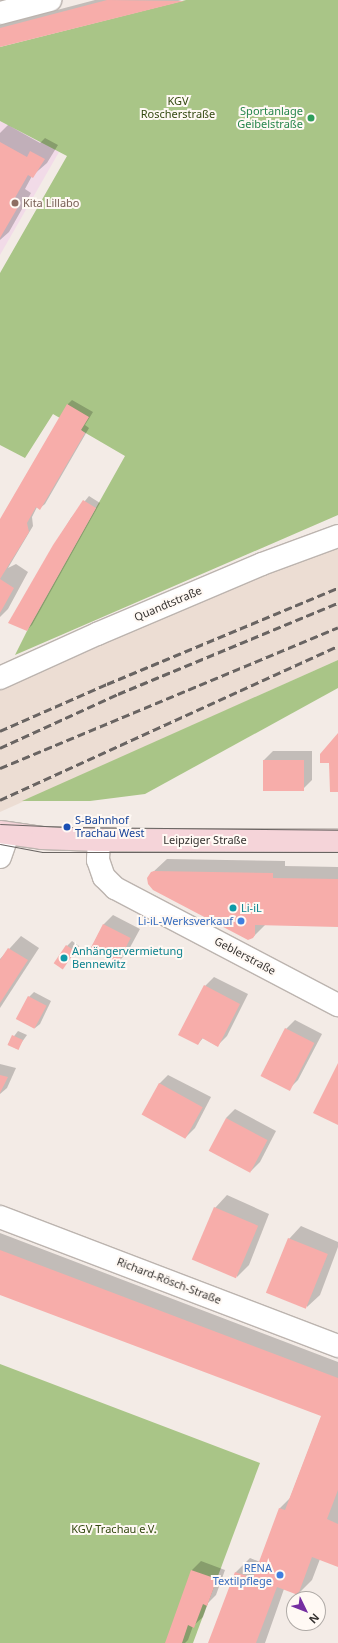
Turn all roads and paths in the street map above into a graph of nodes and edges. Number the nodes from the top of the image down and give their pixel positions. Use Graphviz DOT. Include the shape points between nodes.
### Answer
graph roads {
  1 [pos="50,0"];
  2 [pos="0,13"];
  3 [pos="338,536"];
  4 [pos="0,678"];
  5 [pos="4,833"];
  6 [pos="99,840"];
  7 [pos="338,841"];
  8 [pos="0,857"];
  9 [pos="338,1005"];
  10 [pos="0,1217"];
  11 [pos="338,1346"];
  1 -- 2 [label="street"];
  3 -- 4 [label="street, Quandtstraße" via="262,564"];
  5 -- 6 [label="main road, Leipziger Straße" via="42,838"];
  5 -- 8 [label="street"];
  6 -- 7 [label="main road, Leipziger Straße"];
  6 -- 9 [label="street, Geblerstraße" via="98,860 104,877 114,888"];
  10 -- 11 [label="street, Richard-Rösch-Straße"];
}
